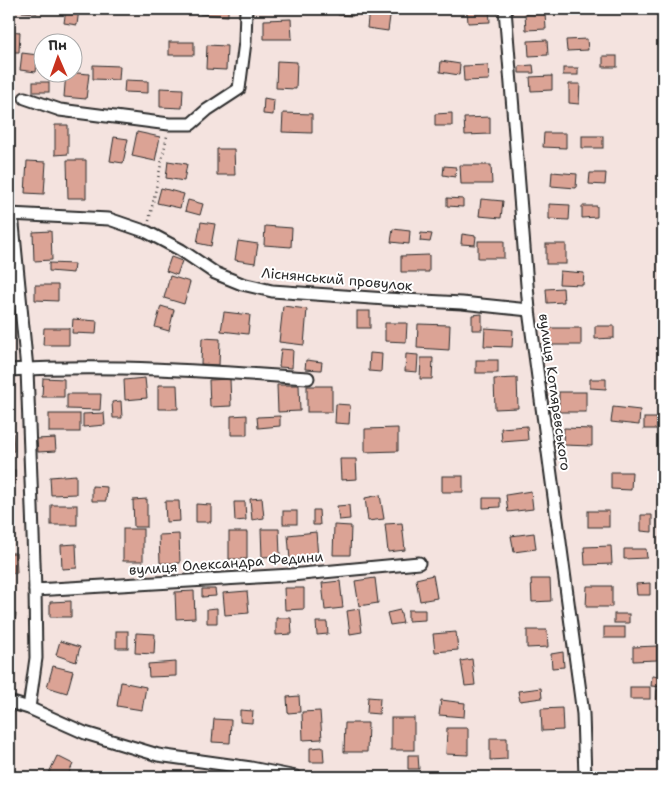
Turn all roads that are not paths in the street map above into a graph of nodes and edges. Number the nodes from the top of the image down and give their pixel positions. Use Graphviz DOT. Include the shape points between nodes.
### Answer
graph roads {
  1 [pos="246,9"];
  2 [pos="504,9"];
  3 [pos="24,98"];
  4 [pos="11,214"];
  5 [pos="529,310"];
  6 [pos="27,369"];
  7 [pos="9,370"];
  8 [pos="308,378"];
  9 [pos="419,563"];
  10 [pos="35,590"];
  11 [pos="10,704"];
  12 [pos="29,708"];
  13 [pos="296,777"];
  14 [pos="584,777"];
  1 -- 3 [label="street" via="246,42 239,89 191,124 60,110"];
  2 -- 5 [label="street, вулиця Котляревського"];
  4 -- 5 [label="street, Ліснянський провулок" via="109,219 147,232 215,273 242,284 272,290"];
  4 -- 6 [label="street"];
  5 -- 14 [label="street, вулиця Котляревського" via="583,714"];
  6 -- 7 [label="street"];
  6 -- 8 [label="street" via="199,371"];
  6 -- 10 [label="street"];
  9 -- 10 [label="street, вулиця Олександра Федини" via="291,575"];
  10 -- 12 [label="street" via="36,658"];
  11 -- 12 [label="street"];
  12 -- 13 [label="street" via="85,733 158,755"];
}
